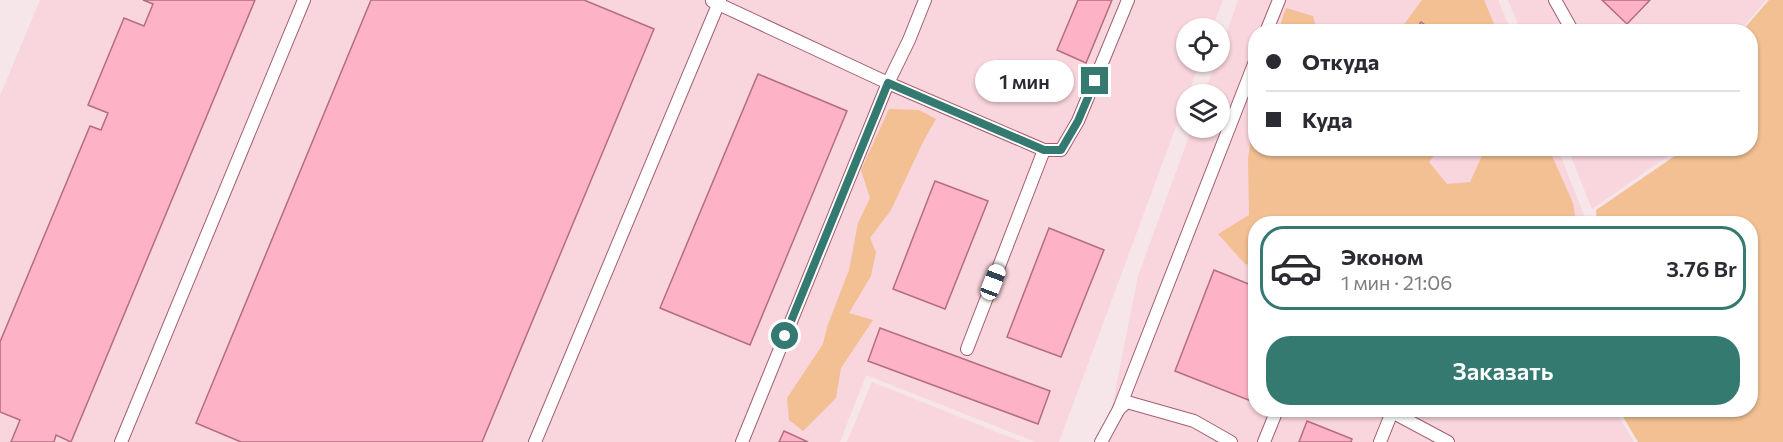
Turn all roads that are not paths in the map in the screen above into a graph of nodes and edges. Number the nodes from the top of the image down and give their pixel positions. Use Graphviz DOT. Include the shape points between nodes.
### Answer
graph roads {
  1 [pos="304,0"];
  2 [pos="925,0"];
  3 [pos="1128,0"];
  4 [pos="1279,0"];
  5 [pos="1555,0"];
  6 [pos="716,1"];
  7 [pos="1269,24"];
  8 [pos="1568,24"];
  9 [pos="1248,79"];
  10 [pos="888,83"];
  11 [pos="1044,150"];
  12 [pos="967,349"];
  13 [pos="1119,409"];
  14 [pos="1274,417"];
  15 [pos="1388,417"];
  16 [pos="1403,417"];
  17 [pos="121,442"];
  18 [pos="535,442"];
  19 [pos="742,442"];
  20 [pos="1101,442"];
  21 [pos="1231,442"];
  22 [pos="1264,442"];
  23 [pos="1380,442"];
  24 [pos="1448,442"];
  1 -- 17 [label="lane"];
  2 -- 10 [label="lane"];
  3 -- 11 [label="lane" via="1078,121 1061,150"];
  4 -- 7 [label="lane"];
  5 -- 8 [label="lane"];
  6 -- 10 [label="lane"];
  6 -- 18 [label="lane"];
  9 -- 13 [label="lane"];
  10 -- 11 [label="lane"];
  10 -- 19 [label="lane"];
  11 -- 12 [label="lane"];
  13 -- 20 [label="lane"];
  13 -- 21 [label="lane" via="1127,402 1170,412"];
  14 -- 22 [label="lane"];
  15 -- 23 [label="lane"];
  16 -- 24 [label="lane"];
}
